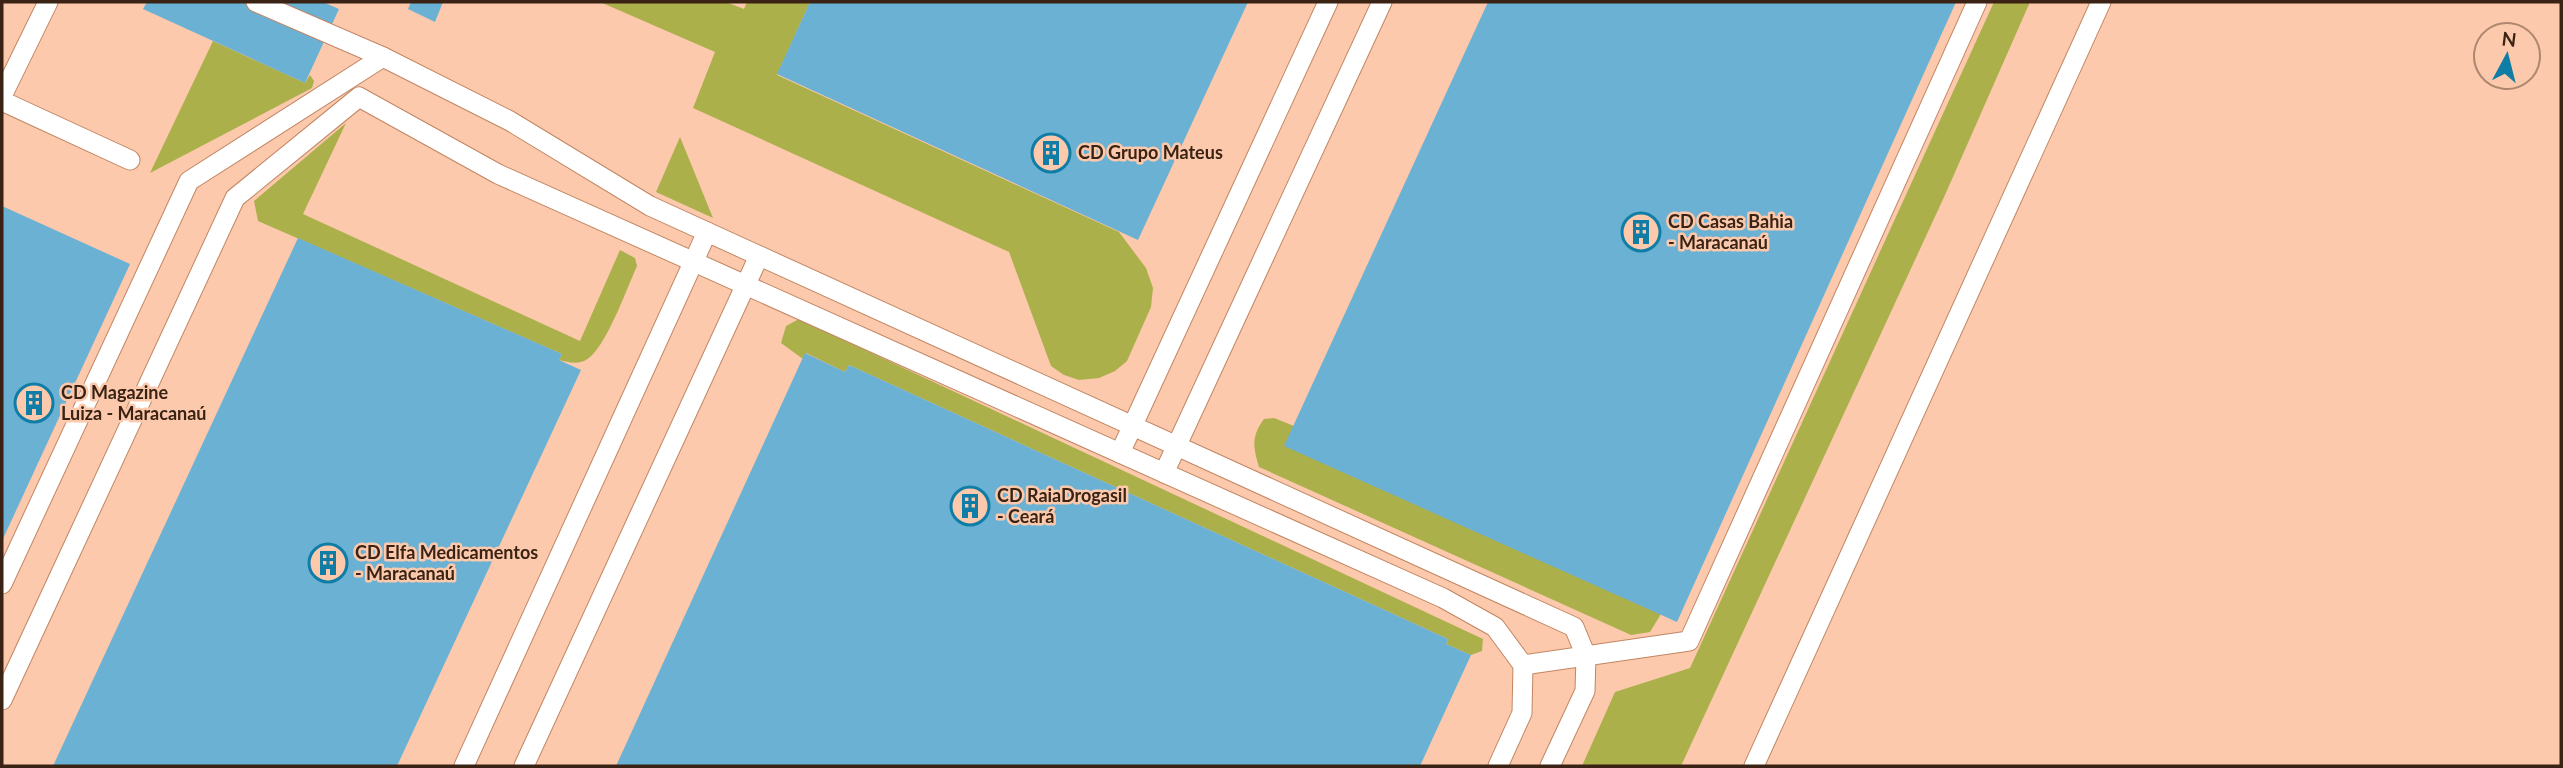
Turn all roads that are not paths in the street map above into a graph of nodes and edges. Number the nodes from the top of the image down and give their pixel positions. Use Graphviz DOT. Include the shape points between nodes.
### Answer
graph roads {
  1 [pos="48,2"];
  2 [pos="256,2"];
  3 [pos="1328,2"];
  4 [pos="1382,2"];
  5 [pos="1977,2"];
  6 [pos="2101,2"];
  7 [pos="383,57"];
  8 [pos="2,98"];
  9 [pos="130,160"];
  10 [pos="707,232"];
  11 [pos="759,256"];
  12 [pos="694,262"];
  13 [pos="746,285"];
  14 [pos="1132,426"];
  15 [pos="1176,446"];
  16 [pos="1120,453"];
  17 [pos="1164,473"];
  18 [pos="2,584"];
  19 [pos="1586,656"];
  20 [pos="1523,665"];
  21 [pos="2,700"];
  22 [pos="464,766"];
  23 [pos="524,766"];
  24 [pos="1498,766"];
  25 [pos="1550,766"];
  26 [pos="1754,766"];
  1 -- 8 [label="lane"];
  2 -- 7 [label="lane"];
  3 -- 14 [label="lane"];
  4 -- 15 [label="lane"];
  5 -- 19 [label="lane" via="1689,641"];
  6 -- 26 [label="lane"];
  7 -- 10 [label="lane" via="510,121 650,206"];
  7 -- 18 [label="lane" via="189,181"];
  8 -- 9 [label="lane"];
  10 -- 11 [label="lane"];
  10 -- 12 [label="lane"];
  11 -- 13 [label="lane"];
  11 -- 14 [label="lane"];
  12 -- 13 [label="lane"];
  12 -- 21 [label="lane" via="498,174 359,97 234,198"];
  12 -- 22 [label="lane"];
  13 -- 16 [label="lane"];
  13 -- 23 [label="lane"];
  14 -- 15 [label="lane"];
  14 -- 16 [label="lane"];
  15 -- 17 [label="lane"];
  15 -- 19 [label="lane" via="1574,627"];
  16 -- 17 [label="lane"];
  17 -- 20 [label="lane" via="1443,598 1495,627"];
  19 -- 20 [label="lane"];
  19 -- 25 [label="lane" via="1585,691"];
  20 -- 24 [label="lane" via="1522,713"];
}
